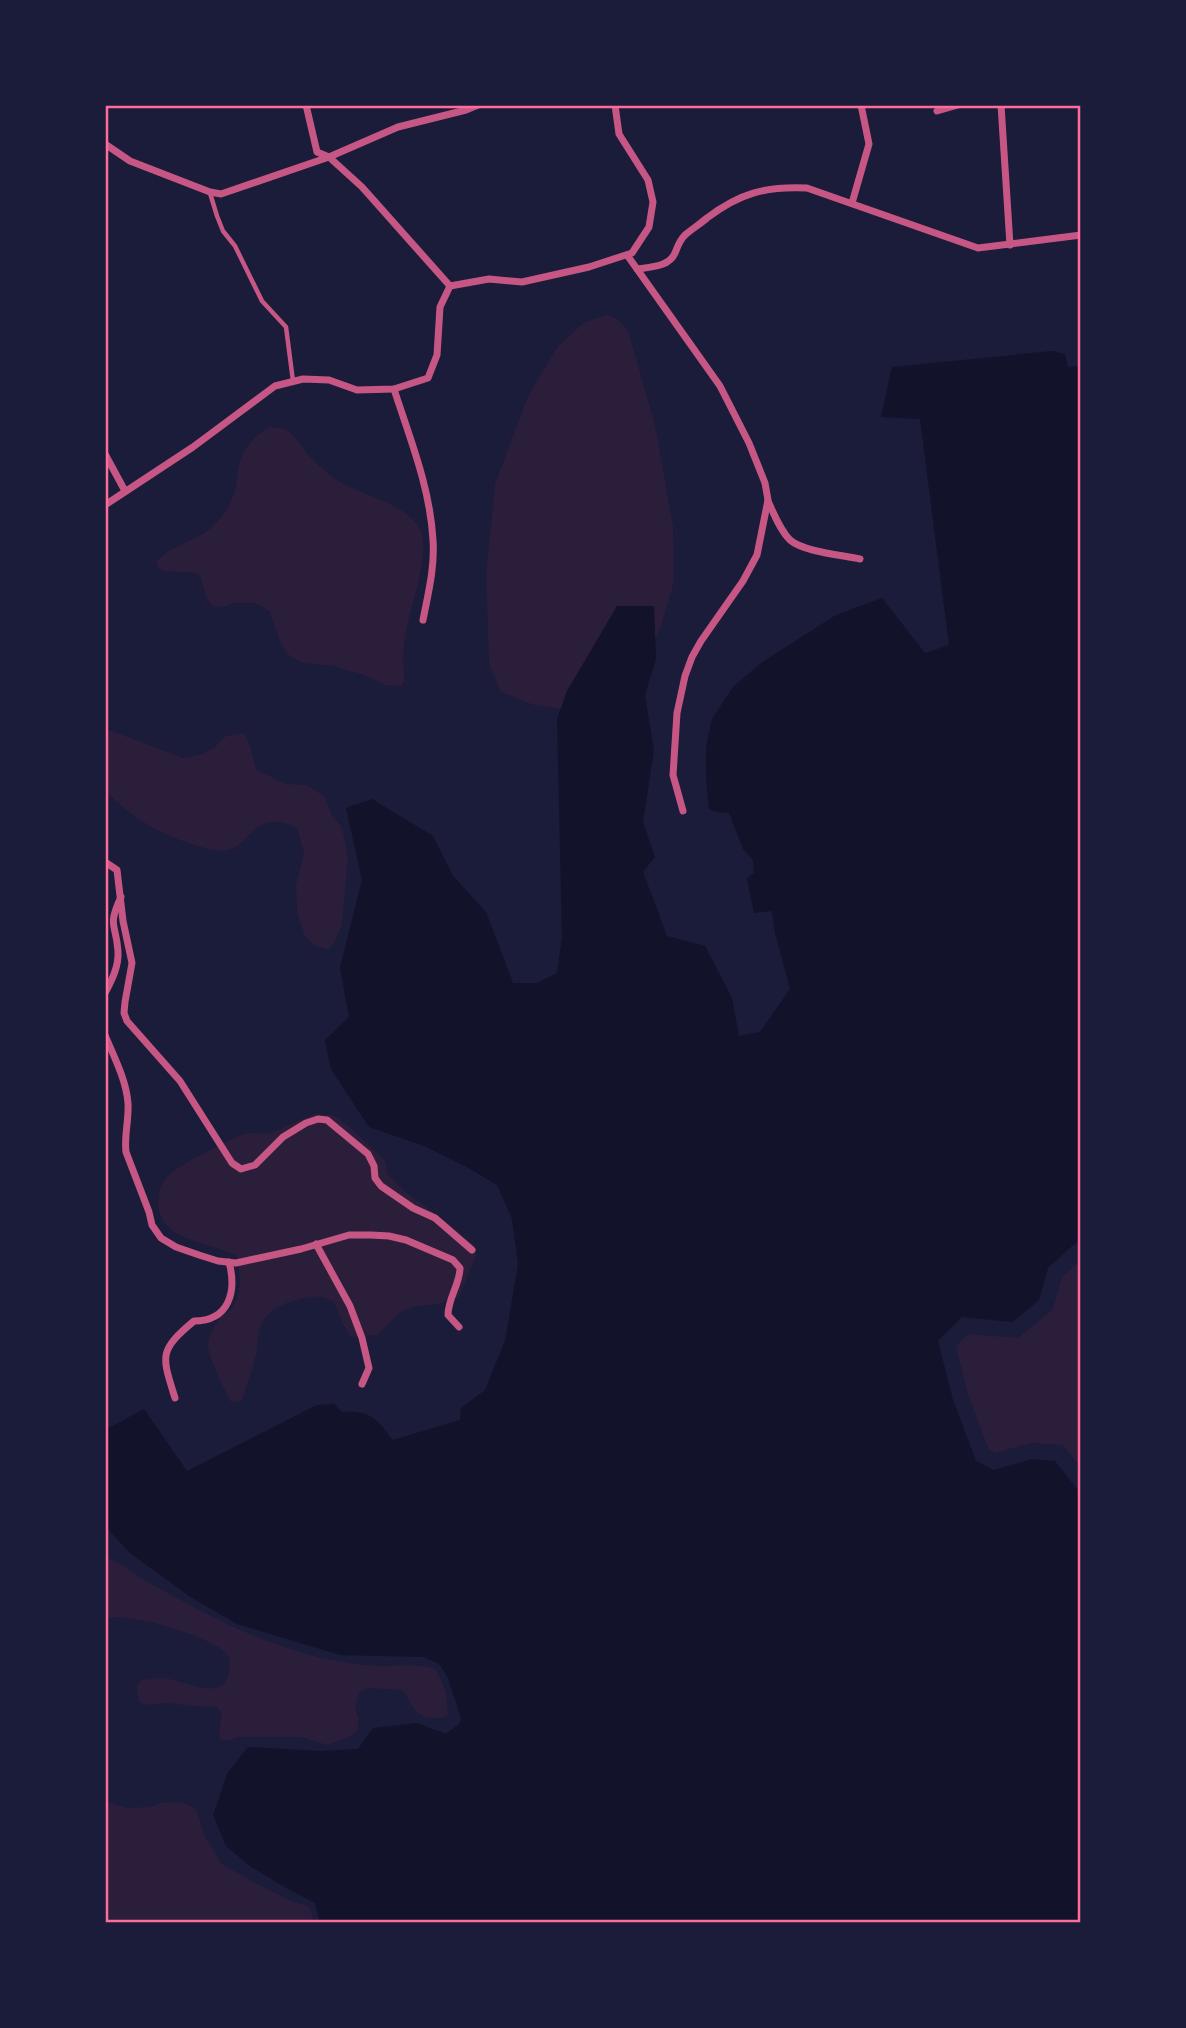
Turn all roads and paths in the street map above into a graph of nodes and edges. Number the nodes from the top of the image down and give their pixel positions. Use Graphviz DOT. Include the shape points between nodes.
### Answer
graph roads {
  1 [pos="306,105"];
  2 [pos="478,105"];
  3 [pos="615,105"];
  4 [pos="861,105"];
  5 [pos="958,105"];
  6 [pos="1001,105"];
  7 [pos="937,111"];
  8 [pos="105,144"];
  9 [pos="329,157"];
  10 [pos="210,192"];
  11 [pos="852,203"];
  12 [pos="1081,235"];
  13 [pos="1010,245"];
  14 [pos="627,255"];
  15 [pos="637,270"];
  16 [pos="450,286"];
  17 [pos="293,381"];
  18 [pos="394,389"];
  19 [pos="105,454"];
  20 [pos="125,491"];
  21 [pos="768,500"];
  22 [pos="105,505"];
  23 [pos="860,559"];
  24 [pos="423,620"];
  25 [pos="683,811"];
  26 [pos="105,862"];
  27 [pos="121,896"];
  28 [pos="105,993"];
  29 [pos="105,1035"];
  30 [pos="316,1244"];
  31 [pos="472,1250"];
  32 [pos="229,1262"];
  33 [pos="459,1327"];
  34 [pos="362,1384"];
  35 [pos="175,1398"];
  1 -- 9 [label="street" via="317,152"];
  2 -- 9 [label="street" via="398,127"];
  3 -- 14 [label="street" via="619,134 648,180 653,202 649,227"];
  4 -- 11 [label="street" via="869,144"];
  5 -- 7 [label="street"];
  6 -- 13 [label="street"];
  8 -- 10 [label="street" via="130,161"];
  9 -- 10 [label="street" via="222,194"];
  9 -- 16 [label="street" via="362,187"];
  10 -- 17 [label="lane" via="223,231 262,301 286,327"];
  11 -- 13 [label="street" via="971,247"];
  11 -- 15 [label="street" via="807,188 764,189 723,206 695,227 678,243 669,262"];
  12 -- 13 [label="street"];
  14 -- 15 [label="street"];
  14 -- 16 [label="street" via="522,282 489,279"];
  15 -- 21 [label="street" via="720,386 749,443"];
  16 -- 18 [label="street" via="440,307 437,355 428,378"];
  17 -- 18 [label="street" via="330,380 357,390"];
  17 -- 20 [label="street" via="275,386"];
  18 -- 24 [label="street" via="429,506 432,573"];
  19 -- 20 [label="street"];
  20 -- 22 [label="street"];
  21 -- 23 [label="street" via="779,524 800,547"];
  21 -- 25 [label="street" via="757,555 701,641 685,676 673,775"];
  26 -- 27 [label="street" via="117,870"];
  27 -- 28 [label="street" via="112,925 118,951 116,967"];
  27 -- 31 [label="street" via="132,963 124,1013 127,1021 180,1081 232,1163 241,1169 255,1165 283,1137 306,1123 327,1120 368,1154 381,1186 435,1218"];
  29 -- 32 [label="street" via="128,1102 125,1152 152,1225 161,1238 176,1247"];
  30 -- 32 [label="street"];
  30 -- 33 [label="street" via="349,1236 389,1236 453,1259 460,1276 448,1315"];
  30 -- 34 [label="street" via="362,1338 369,1368"];
  32 -- 35 [label="street" via="233,1277 224,1309 217,1316 194,1321 173,1338 167,1350 166,1369"];
}
